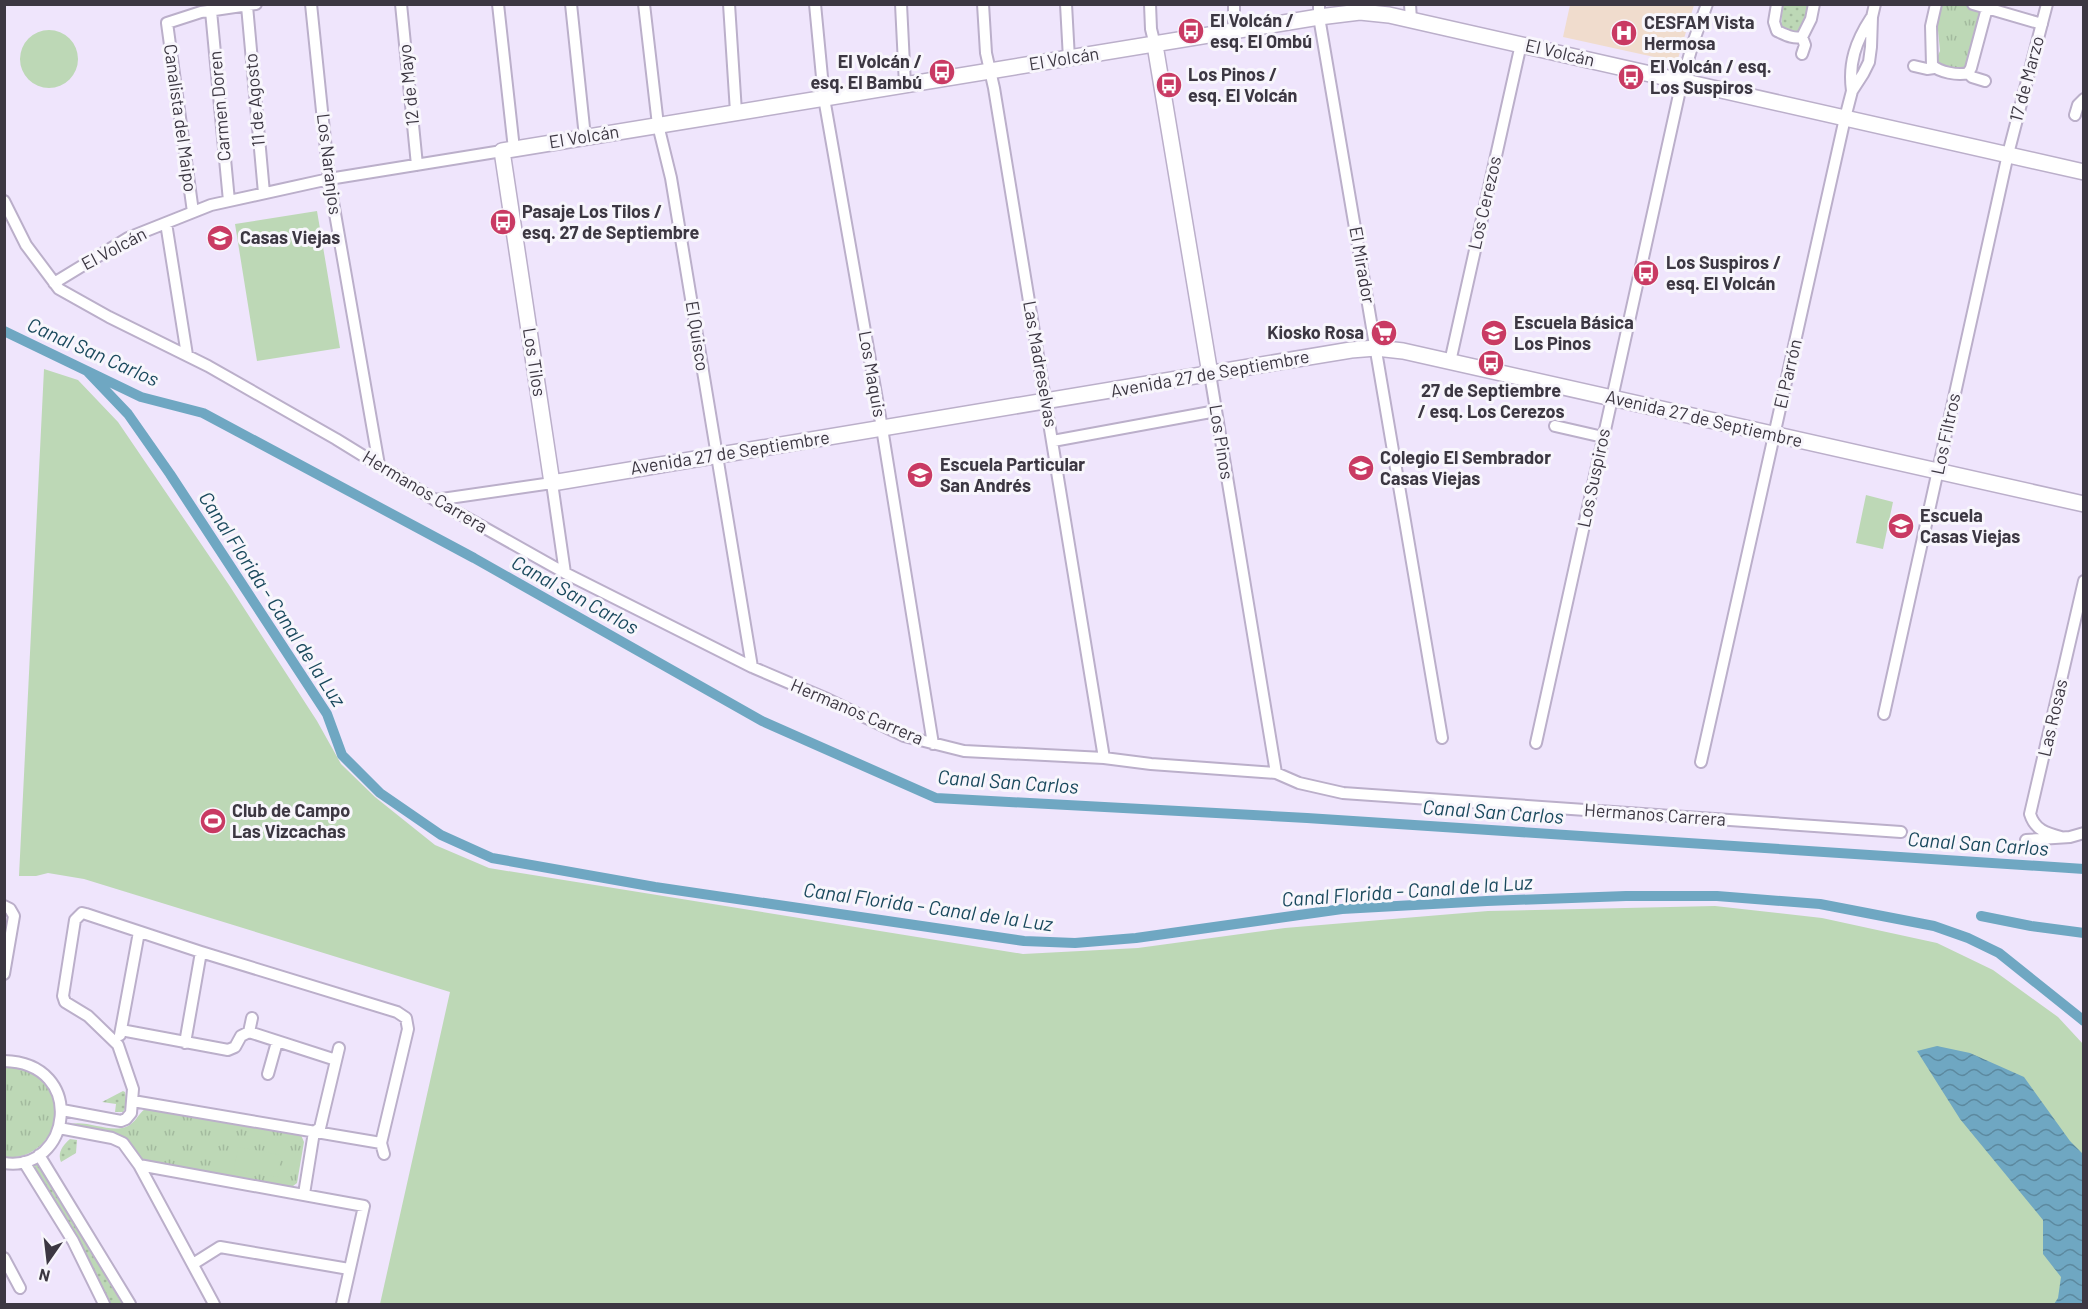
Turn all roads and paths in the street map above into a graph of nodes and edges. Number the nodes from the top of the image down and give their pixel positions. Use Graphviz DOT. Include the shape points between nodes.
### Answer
graph roads {
  1 [pos="311,4"];
  2 [pos="401,4"];
  3 [pos="498,4"];
  4 [pos="571,4"];
  5 [pos="644,4"];
  6 [pos="729,4"];
  7 [pos="815,4"];
  8 [pos="901,4"];
  9 [pos="983,4"];
  10 [pos="1066,4"];
  11 [pos="1150,4"];
  12 [pos="1234,4"];
  13 [pos="1707,4"];
  14 [pos="1777,4"];
  15 [pos="1814,4"];
  16 [pos="1875,4"];
  17 [pos="1936,4"];
  18 [pos="1973,4"];
  19 [pos="2047,4"];
  20 [pos="251,5"];
  21 [pos="1987,8"];
  22 [pos="204,9"];
  23 [pos="1319,11"];
  24 [pos="1411,12"];
  25 [pos="1872,17"];
  26 [pos="2042,24"];
  27 [pos="1234,31"];
  28 [pos="1802,37"];
  29 [pos="1521,44"];
  30 [pos="1155,45"];
  31 [pos="1802,54"];
  32 [pos="1069,59"];
  33 [pos="1914,66"];
  34 [pos="1934,68"];
  35 [pos="990,71"];
  36 [pos="1968,73"];
  37 [pos="1682,81"];
  38 [pos="1985,81"];
  39 [pos="904,85"];
  40 [pos="1852,91"];
  41 [pos="2084,95"];
  42 [pos="824,98"];
  43 [pos="736,112"];
  44 [pos="2075,115"];
  45 [pos="1845,118"];
  46 [pos="658,125"];
  47 [pos="585,137"];
  48 [pos="508,150"];
  49 [pos="2008,154"];
  50 [pos="417,165"];
  51 [pos="2084,172"];
  52 [pos="329,179"];
  53 [pos="264,193"];
  54 [pos="4,201"];
  55 [pos="229,201"];
  56 [pos="193,212"];
  57 [pos="166,223"];
  58 [pos="54,283"];
  59 [pos="1376,348"];
  60 [pos="187,355"];
  61 [pos="1450,362"];
  62 [pos="1210,374"];
  63 [pos="1611,398"];
  64 [pos="1046,401"];
  65 [pos="1216,411"];
  66 [pos="1555,426"];
  67 [pos="882,428"];
  68 [pos="1774,434"];
  69 [pos="1603,437"];
  70 [pos="1053,441"];
  71 [pos="717,455"];
  72 [pos="379,465"];
  73 [pos="1938,471"];
  74 [pos="552,483"];
  75 [pos="435,500"];
  76 [pos="2084,504"];
  77 [pos="565,573"];
  78 [pos="2084,581"];
  79 [pos="752,667"];
  80 [pos="1884,714"];
  81 [pos="1442,738"];
  82 [pos="1536,743"];
  83 [pos="933,744"];
  84 [pos="1104,758"];
  85 [pos="1701,762"];
  86 [pos="1275,773"];
  87 [pos="1901,832"];
  88 [pos="2084,833"];
  89 [pos="2061,837"];
  90 [pos="2026,840"];
  91 [pos="4,906"];
  92 [pos="139,932"];
  93 [pos="201,952"];
  94 [pos="4,974"];
  95 [pos="252,1018"];
  96 [pos="121,1030"];
  97 [pos="249,1032"];
  98 [pos="277,1042"];
  99 [pos="185,1043"];
  100 [pos="118,1045"];
  101 [pos="4,1061"];
  102 [pos="268,1074"];
  103 [pos="133,1101"];
  104 [pos="62,1110"];
  105 [pos="59,1128"];
  106 [pos="314,1132"];
  107 [pos="39,1155"];
  108 [pos="24,1162"];
  109 [pos="4,1163"];
  110 [pos="139,1165"];
  111 [pos="304,1194"];
  112 [pos="4,1258"];
  113 [pos="193,1264"];
  114 [pos="349,1269"];
  115 [pos="20,1288"];
  116 [pos="104,1305"];
  117 [pos="130,1305"];
  118 [pos="214,1305"];
  119 [pos="342,1305"];
  1 -- 52 [label="street, Los Naranjos"];
  2 -- 50 [label="street, 12 de Mayo"];
  3 -- 48 [label="street, Los Tilos"];
  4 -- 47 [label="street"];
  5 -- 46 [label="street, El Quisco"];
  6 -- 43 [label="street"];
  7 -- 42 [label="street, Los Maquis"];
  8 -- 39 [label="street"];
  9 -- 35 [label="street, Las Madreselvas"];
  10 -- 32 [label="street"];
  11 -- 30 [label="street, Los Pinos"];
  12 -- 27 [label="street"];
  13 -- 37 [label="street, Los Suspiros"];
  14 -- 28 [label="street" via="1774,22 1778,31 1789,37"];
  15 -- 28 [label="street"];
  16 -- 25 [label="street, El Parrón"];
  17 -- 34 [label="street" via="1931,26"];
  18 -- 21 [label="street"];
  19 -- 26 [label="street, 17 de Marzo"];
  20 -- 22 [label="street"];
  20 -- 53 [label="street, 11 de Agosto"];
  21 -- 26 [label="street"];
  21 -- 36 [label="street"];
  22 -- 55 [label="street, Carmen Doren"];
  22 -- 56 [label="street, Canalista del Maipo" via="167,23"];
  23 -- 24 [label="street, El Volcán"];
  23 -- 27 [label="street, El Volcán"];
  23 -- 59 [label="street, El Mirador"];
  24 -- 29 [label="street, El Volcán"];
  25 -- 40 [label="street, El Parrón" via="1854,50"];
  25 -- 40 [label="street, El Parrón" via="1869,62"];
  26 -- 49 [label="street, 17 de Marzo"];
  27 -- 30 [label="street, El Volcán"];
  28 -- 31 [label="street"];
  29 -- 37 [label="street, El Volcán"];
  29 -- 61 [label="street, Los Cerezos"];
  30 -- 32 [label="street, El Volcán"];
  30 -- 62 [label="street, Los Pinos"];
  32 -- 35 [label="street, El Volcán"];
  33 -- 34 [label="street"];
  34 -- 36 [label="street"];
  35 -- 39 [label="street, El Volcán"];
  35 -- 64 [label="street, Las Madreselvas"];
  36 -- 38 [label="street"];
  37 -- 45 [label="street, El Volcán"];
  37 -- 63 [label="street, Los Suspiros"];
  39 -- 42 [label="street, El Volcán"];
  40 -- 45 [label="street, El Parrón"];
  41 -- 44 [label="street"];
  42 -- 43 [label="street, El Volcán"];
  42 -- 67 [label="street, Los Maquis"];
  43 -- 46 [label="street, El Volcán"];
  45 -- 49 [label="street, El Volcán"];
  45 -- 68 [label="street, El Parrón"];
  46 -- 47 [label="street, El Volcán"];
  46 -- 71 [label="street, El Quisco" via="671,178"];
  47 -- 48 [label="street, El Volcán"];
  48 -- 50 [label="street, El Volcán"];
  48 -- 74 [label="street, Los Tilos"];
  49 -- 51 [label="street, El Volcán"];
  49 -- 73 [label="street, Los Filtros"];
  50 -- 52 [label="street, El Volcán"];
  52 -- 53 [label="street, El Volcán"];
  52 -- 72 [label="street, Los Naranjos"];
  53 -- 55 [label="street, El Volcán"];
  54 -- 58 [label="street, Hermanos Carrera" via="26,245"];
  55 -- 56 [label="street, El Volcán"];
  56 -- 57 [label="street, El Volcán"];
  57 -- 58 [label="street, El Volcán" via="128,238"];
  57 -- 60 [label="street"];
  58 -- 60 [label="street, Hermanos Carrera" via="109,317"];
  59 -- 61 [label="street, Avenida 27 de Septiembre"];
  59 -- 62 [label="street, Avenida 27 de Septiembre"];
  59 -- 81 [label="street, El Mirador"];
  60 -- 72 [label="street, Hermanos Carrera"];
  61 -- 63 [label="street, Avenida 27 de Septiembre"];
  62 -- 64 [label="street, Avenida 27 de Septiembre"];
  62 -- 65 [label="street, Los Pinos"];
  63 -- 68 [label="street, Avenida 27 de Septiembre"];
  63 -- 69 [label="street, Los Suspiros"];
  64 -- 67 [label="street, Avenida 27 de Septiembre"];
  64 -- 70 [label="street, Las Madreselvas"];
  65 -- 70 [label="street"];
  65 -- 86 [label="street, Los Pinos"];
  66 -- 69 [label="street"];
  67 -- 71 [label="street, Avenida 27 de Septiembre"];
  67 -- 83 [label="street, Los Maquis"];
  68 -- 73 [label="street, Avenida 27 de Septiembre"];
  68 -- 85 [label="street, El Parrón"];
  69 -- 82 [label="street, Los Suspiros"];
  70 -- 84 [label="street, Las Madreselvas"];
  71 -- 74 [label="street, Avenida 27 de Septiembre"];
  71 -- 79 [label="street, El Quisco"];
  72 -- 75 [label="street, Hermanos Carrera"];
  73 -- 76 [label="street, Avenida 27 de Septiembre"];
  73 -- 80 [label="street, Los Filtros"];
  74 -- 75 [label="street, Avenida 27 de Septiembre"];
  74 -- 77 [label="street, Los Tilos"];
  75 -- 77 [label="street, Hermanos Carrera"];
  77 -- 79 [label="street, Hermanos Carrera"];
  78 -- 89 [label="street, Las Rosas" via="2030,814 2038,829"];
  79 -- 83 [label="street, Hermanos Carrera" via="904,736"];
  83 -- 84 [label="street, Hermanos Carrera" via="964,751"];
  84 -- 86 [label="street, Hermanos Carrera"];
  86 -- 87 [label="street, Hermanos Carrera" via="1311,786 1352,794"];
  88 -- 89 [label="street"];
  89 -- 90 [label="street"];
  91 -- 94 [label="street" via="14,916"];
  92 -- 93 [label="street"];
  92 -- 96 [label="street"];
  92 -- 100 [label="street" via="86,914 75,920 64,999"];
  93 -- 99 [label="street"];
  93 -- 106 [label="street" via="406,1018 408,1029 383,1149"];
  95 -- 97 [label="street"];
  96 -- 99 [label="street"];
  96 -- 100 [label="street"];
  97 -- 98 [label="street"];
  97 -- 99 [label="street" via="228,1050"];
  98 -- 102 [label="street"];
  98 -- 106 [label="street" via="337,1054 320,1128"];
  100 -- 103 [label="street" via="133,1089"];
  101 -- 104 [label="street" via="37,1068 51,1080"];
  103 -- 104 [label="street" via="131,1113 121,1121"];
  103 -- 106 [label="street"];
  104 -- 105 [label="street"];
  105 -- 107 [label="street"];
  105 -- 110 [label="street" via="123,1143"];
  106 -- 111 [label="street"];
  107 -- 108 [label="street"];
  107 -- 117 [label="street"];
  108 -- 109 [label="street"];
  108 -- 116 [label="street" via="73,1241"];
  110 -- 111 [label="street"];
  110 -- 113 [label="street"];
  111 -- 114 [label="street" via="364,1206"];
  112 -- 115 [label="street"];
  113 -- 114 [label="street" via="220,1247"];
  113 -- 118 [label="street"];
  114 -- 119 [label="street"];
}
